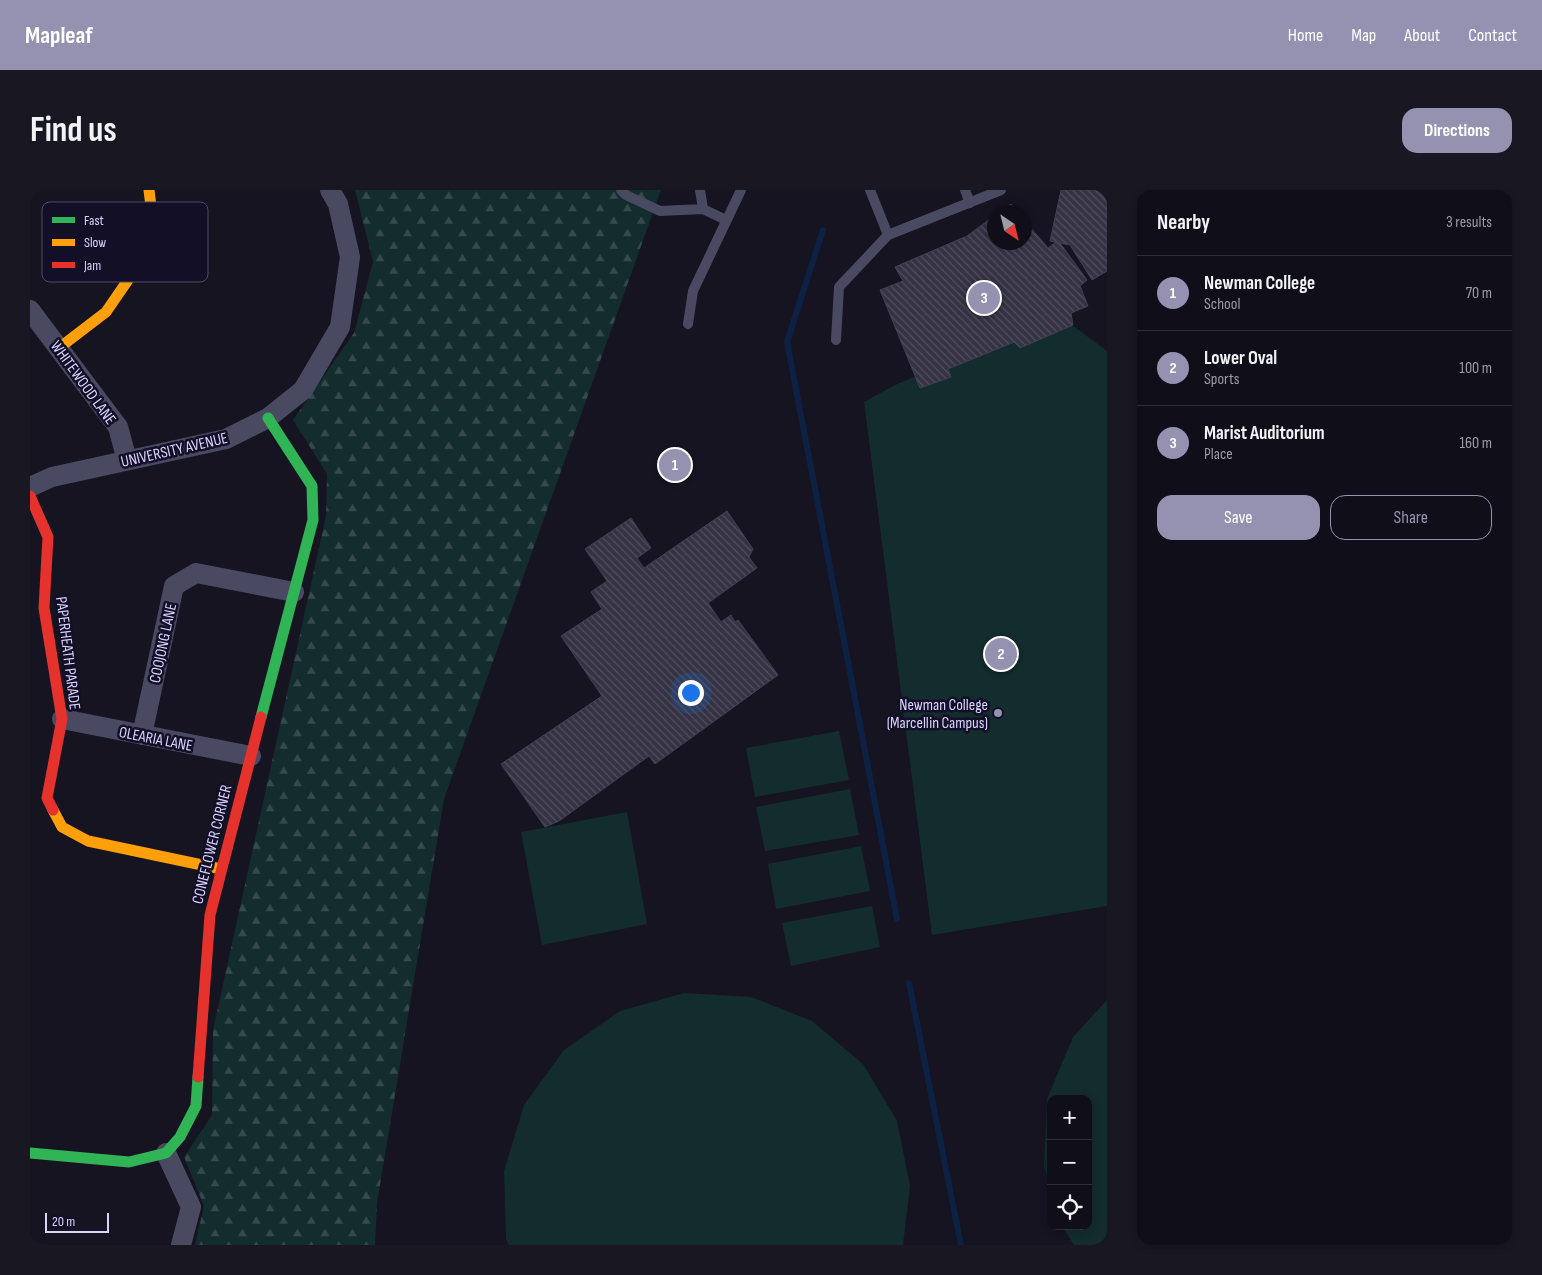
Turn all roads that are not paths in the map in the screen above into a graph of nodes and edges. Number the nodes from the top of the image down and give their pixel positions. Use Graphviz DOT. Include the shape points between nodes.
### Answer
graph roads {
  1 [pos="330,190"];
  2 [pos="621,190"];
  3 [pos="700,190"];
  4 [pos="741,190"];
  5 [pos="870,190"];
  6 [pos="965,190"];
  7 [pos="1001,190"];
  8 [pos="970,203"];
  9 [pos="703,209"];
  10 [pos="726,220"];
  11 [pos="888,236"];
  12 [pos="127,282"];
  13 [pos="30,310"];
  14 [pos="688,324"];
  15 [pos="836,340"];
  16 [pos="59,348"];
  17 [pos="268,418"];
  18 [pos="127,460"];
  19 [pos="30,487"];
  20 [pos="30,496"];
  21 [pos="294,592"];
  22 [pos="62,719"];
  23 [pos="142,735"];
  24 [pos="250,756"];
  25 [pos="221,869"];
  26 [pos="30,1153"];
  27 [pos="166,1153"];
  28 [pos="181,1245"];
  1 -- 17 [label="street, UNIVERSITY AVENUE" via="338,204 350,257 340,327 303,390"];
  2 -- 9 [label="lane" via="660,211"];
  3 -- 9 [label="lane"];
  4 -- 10 [label="lane"];
  5 -- 11 [label="lane"];
  6 -- 8 [label="lane"];
  7 -- 8 [label="lane"];
  8 -- 11 [label="lane"];
  9 -- 10 [label="lane"];
  10 -- 14 [label="lane" via="693,291"];
  11 -- 15 [label="lane" via="839,287"];
  12 -- 16 [label="street" via="106,312"];
  13 -- 16 [label="street, WHITEWOOD LANE"];
  16 -- 18 [label="street, WHITEWOOD LANE" via="118,427"];
  17 -- 18 [label="street, UNIVERSITY AVENUE" via="226,439"];
  17 -- 21 [label="street, CONEFLOWER CORNER" via="312,486 313,520"];
  18 -- 19 [label="street, UNIVERSITY AVENUE" via="52,477"];
  20 -- 22 [label="street, PAPERHEATH PARADE" via="48,536 44,608"];
  21 -- 23 [label="street, COOJONG LANE" via="196,573 174,586"];
  21 -- 24 [label="street, CONEFLOWER CORNER"];
  22 -- 23 [label="street, OLEARIA LANE"];
  22 -- 25 [label="street, PAPERHEATH PARADE" via="47,798 62,827 88,841"];
  23 -- 24 [label="street, OLEARIA LANE"];
  24 -- 25 [label="street, CONEFLOWER CORNER"];
  25 -- 27 [label="street, CONEFLOWER CORNER" via="210,915 196,1106 180,1137"];
  26 -- 27 [label="street" via="129,1162"];
  27 -- 28 [label="street" via="192,1207"];
}
